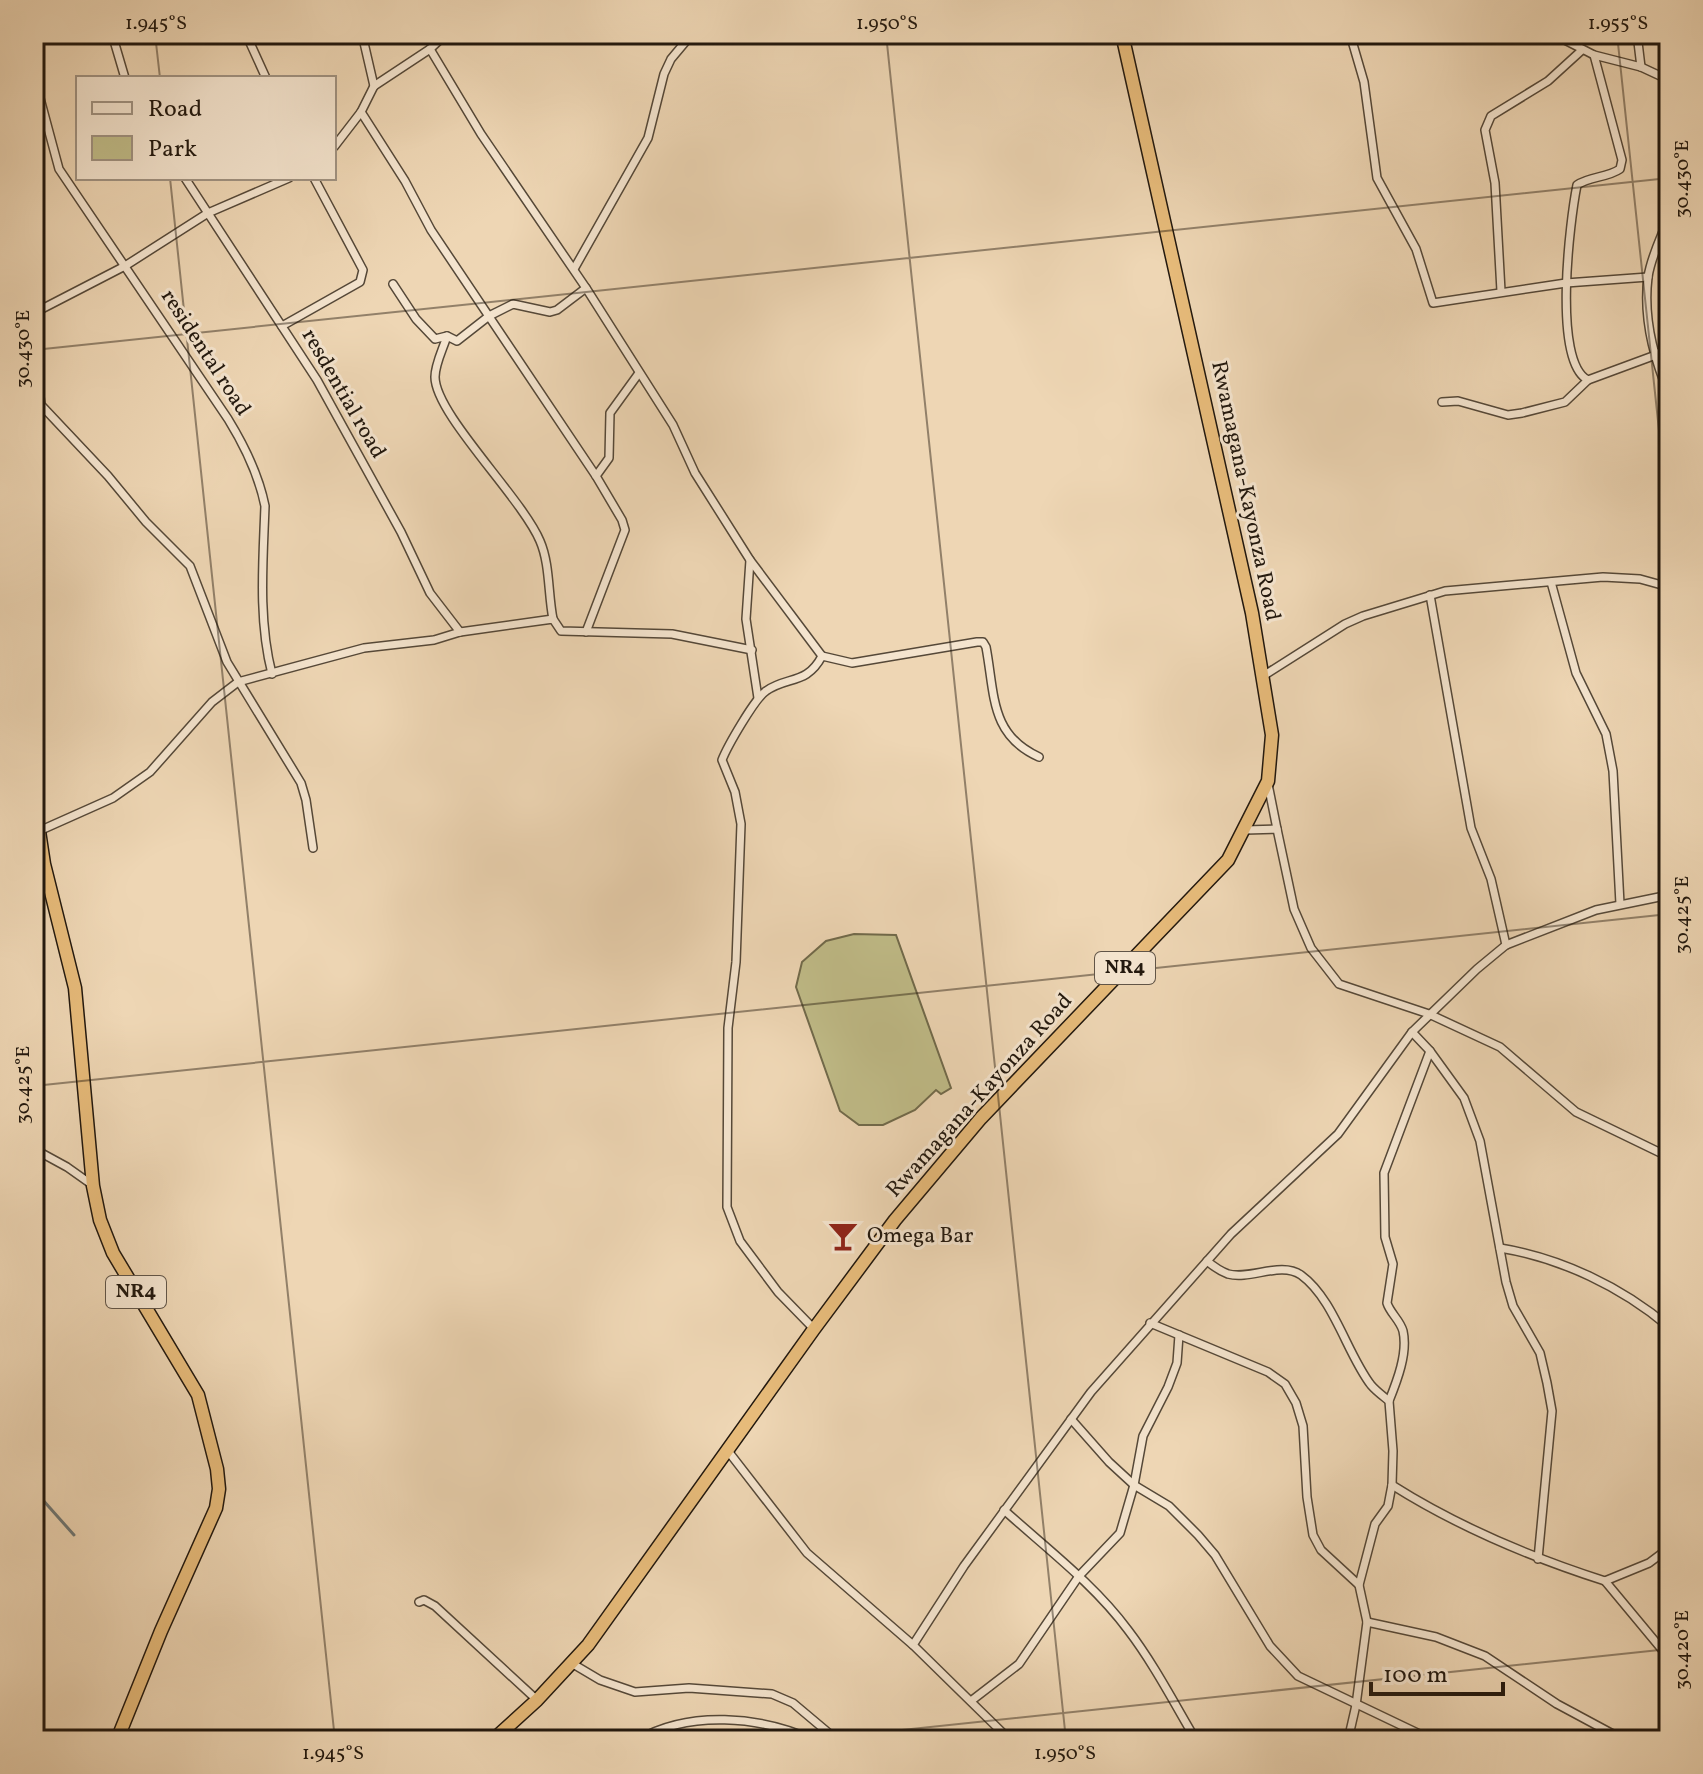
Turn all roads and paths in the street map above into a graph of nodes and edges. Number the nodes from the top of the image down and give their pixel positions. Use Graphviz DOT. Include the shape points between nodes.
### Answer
graph roads {
  1 [pos="112,34"];
  2 [pos="246,34"];
  3 [pos="362,34"];
  4 [pos="446,34"];
  5 [pos="692,34"];
  6 [pos="1122,34"];
  7 [pos="1350,34"];
  8 [pos="1553,34"];
  9 [pos="1637,34"];
  10 [pos="430,49"];
  11 [pos="1582,50"];
  12 [pos="1594,55"];
  13 [pos="1641,67"];
  14 [pos="34,76"];
  15 [pos="124,76"];
  16 [pos="265,76"];
  17 [pos="1669,80"];
  18 [pos="374,86"];
  19 [pos="361,112"];
  20 [pos="336,144"];
  21 [pos="186,180"];
  22 [pos="284,180"];
  23 [pos="315,180"];
  24 [pos="208,213"];
  25 [pos="1669,216"];
  26 [pos="125,266"];
  27 [pos="574,269"];
  28 [pos="1648,277"];
  29 [pos="1566,283"];
  30 [pos="393,284"];
  31 [pos="586,288"];
  32 [pos="1501,291"];
  33 [pos="34,313"];
  34 [pos="489,316"];
  35 [pos="282,326"];
  36 [pos="447,336"];
  37 [pos="1669,347"];
  38 [pos="34,349"];
  39 [pos="1653,356"];
  40 [pos="639,373"];
  41 [pos="1588,380"];
  42 [pos="1669,394"];
  43 [pos="1442,402"];
  44 [pos="38,408"];
  45 [pos="596,476"];
  46 [pos="750,560"];
  47 [pos="1551,582"];
  48 [pos="1669,587"];
  49 [pos="1430,595"];
  50 [pos="553,619"];
  51 [pos="460,632"];
  52 [pos="586,632"];
  53 [pos="752,650"];
  54 [pos="822,656"];
  55 [pos="272,674"];
  56 [pos="1263,676"];
  57 [pos="238,682"];
  58 [pos="758,698"];
  59 [pos="1039,757"];
  60 [pos="1268,781"];
  61 [pos="37,825"];
  62 [pos="1277,829"];
  63 [pos="1245,830"];
  64 [pos="313,848"];
  65 [pos="1669,895"];
  66 [pos="1620,904"];
  67 [pos="1506,945"];
  68 [pos="1429,1014"];
  69 [pos="1412,1032"];
  70 [pos="1430,1051"];
  71 [pos="34,1149"];
  72 [pos="1669,1156"];
  73 [pos="93,1186"];
  74 [pos="1500,1248"];
  75 [pos="1207,1261"];
  76 [pos="1150,1323"];
  77 [pos="1669,1327"];
  78 [pos="814,1329"];
  79 [pos="1179,1335"];
  80 [pos="1389,1401"];
  81 [pos="1071,1419"];
  82 [pos="728,1451"];
  83 [pos="1134,1485"];
  84 [pos="1392,1485"];
  85 [pos="1004,1510"];
  86 [pos="1669,1548"];
  87 [pos="1538,1559"];
  88 [pos="1079,1576"];
  89 [pos="1605,1581"];
  90 [pos="1359,1585"];
  91 [pos="419,1602"];
  92 [pos="1367,1622"];
  93 [pos="913,1645"];
  94 [pos="1669,1658"];
  95 [pos="573,1664"];
  96 [pos="537,1700"];
  97 [pos="971,1701"];
  98 [pos="1356,1705"];
  99 [pos="117,1740"];
  100 [pos="493,1740"];
  101 [pos="638,1740"];
  102 [pos="813,1740"];
  103 [pos="837,1740"];
  104 [pos="1010,1740"];
  105 [pos="1196,1740"];
  106 [pos="1348,1740"];
  107 [pos="1432,1740"];
  108 [pos="1624,1740"];
  1 -- 15 [label="street"];
  2 -- 16 [label="street"];
  3 -- 18 [label="street"];
  4 -- 10 [label="street"];
  5 -- 27 [label="street" via="671,59 648,138"];
  6 -- 56 [label="highway, Rwamagana-Kayonza Road / NR4"];
  7 -- 32 [label="street" via="1364,82 1377,178 1416,249 1433,303"];
  8 -- 11 [label="street"];
  9 -- 13 [label="street"];
  10 -- 18 [label="street"];
  10 -- 27 [label="street"];
  11 -- 12 [label="street"];
  11 -- 32 [label="street" via="1548,81 1486,122 1497,199"];
  12 -- 13 [label="street"];
  12 -- 29 [label="street" via="1622,160 1612,175 1577,185"];
  13 -- 17 [label="street"];
  14 -- 26 [label="street, residental road" via="59,169"];
  18 -- 19 [label="street"];
  19 -- 20 [label="street"];
  19 -- 34 [label="street"];
  21 -- 24 [label="street, resdential road"];
  22 -- 24 [label="street"];
  23 -- 35 [label="street" via="363,270 360,282"];
  24 -- 26 [label="street"];
  24 -- 35 [label="street, resdential road"];
  25 -- 28 [label="street"];
  26 -- 33 [label="street"];
  26 -- 55 [label="street, residental road" via="240,438 262,494 263,620"];
  27 -- 31 [label="street"];
  28 -- 29 [label="street"];
  28 -- 39 [label="street"];
  29 -- 32 [label="street"];
  29 -- 41 [label="street" via="1567,331 1579,372"];
  30 -- 36 [label="street" via="435,339"];
  31 -- 34 [label="street" via="557,310 539,311 518,303"];
  31 -- 40 [label="street"];
  34 -- 36 [label="street" via="457,341"];
  34 -- 45 [label="street"];
  35 -- 51 [label="street, resdential road" via="362,460 430,593"];
  36 -- 50 [label="street" via="435,375 440,396 541,542"];
  37 -- 39 [label="street"];
  38 -- 44 [label="street"];
  39 -- 41 [label="street"];
  39 -- 42 [label="street"];
  40 -- 45 [label="street" via="610,413 609,458"];
  40 -- 46 [label="street"];
  41 -- 43 [label="street" via="1565,402 1522,413"];
  44 -- 57 [label="street" via="190,566"];
  45 -- 52 [label="street" via="625,530"];
  46 -- 53 [label="street" via="746,619"];
  46 -- 54 [label="street"];
  47 -- 48 [label="street" via="1640,579"];
  47 -- 49 [label="street"];
  47 -- 66 [label="street" via="1576,673 1606,734"];
  49 -- 56 [label="street" via="1345,624"];
  49 -- 67 [label="street" via="1471,828 1491,879"];
  50 -- 51 [label="street"];
  50 -- 52 [label="street" via="561,631"];
  51 -- 55 [label="street" via="364,648"];
  52 -- 53 [label="street" via="672,634"];
  53 -- 58 [label="street"];
  54 -- 58 [label="street" via="797,680"];
  54 -- 59 [label="street" via="852,663 983,642 1003,728 1021,749"];
  55 -- 57 [label="street"];
  56 -- 60 [label="highway, Rwamagana-Kayonza Road / NR4" via="1272,735"];
  57 -- 61 [label="street" via="212,702 150,772 113,798"];
  57 -- 64 [label="street" via="301,783"];
  58 -- 78 [label="street" via="722,760 741,824 728,1028 727,1207 740,1241"];
  60 -- 62 [label="street"];
  60 -- 63 [label="highway, Rwamagana-Kayonza Road / NR4"];
  61 -- 73 [label="highway, NR4" via="75,988"];
  62 -- 63 [label="street"];
  62 -- 68 [label="street" via="1294,909 1326,970 1339,984"];
  63 -- 78 [label="highway, Rwamagana-Kayonza Road / NR4" via="1228,860 950,1152"];
  65 -- 66 [label="street"];
  66 -- 67 [label="street"];
  67 -- 68 [label="street"];
  68 -- 69 [label="street"];
  68 -- 72 [label="street" via="1500,1047 1576,1112"];
  69 -- 70 [label="street"];
  69 -- 75 [label="street" via="1338,1134"];
  70 -- 74 [label="street" via="1464,1098 1480,1141"];
  70 -- 80 [label="street" via="1384,1173 1385,1237 1393,1264 1387,1303 1403,1329 1399,1376"];
  71 -- 73 [label="street"];
  73 -- 99 [label="highway, NR4" via="105,1237 198,1395 219,1489 216,1508"];
  74 -- 77 [label="street" via="1582,1273"];
  74 -- 87 [label="street" via="1513,1306 1540,1353 1552,1411"];
  75 -- 76 [label="street"];
  75 -- 80 [label="street" via="1229,1274 1297,1272 1341,1330 1371,1385"];
  76 -- 79 [label="street"];
  76 -- 81 [label="street"];
  78 -- 82 [label="highway, Rwamagana-Kayonza Road / NR4"];
  79 -- 83 [label="street" via="1177,1363 1143,1436"];
  79 -- 90 [label="street" via="1268,1372 1292,1392 1303,1426 1313,1535 1321,1550"];
  80 -- 84 [label="street"];
  81 -- 83 [label="street"];
  81 -- 85 [label="street"];
  82 -- 93 [label="street" via="807,1553"];
  82 -- 95 [label="highway, Rwamagana-Kayonza Road / NR4"];
  83 -- 88 [label="street" via="1120,1533"];
  83 -- 98 [label="street" via="1169,1506 1215,1555 1270,1646 1298,1676"];
  84 -- 87 [label="street" via="1432,1510"];
  84 -- 90 [label="street"];
  85 -- 88 [label="street"];
  85 -- 93 [label="street"];
  86 -- 89 [label="street" via="1649,1563"];
  87 -- 89 [label="street"];
  88 -- 97 [label="street" via="1019,1664"];
  88 -- 105 [label="street" via="1127,1628"];
  89 -- 94 [label="street"];
  90 -- 92 [label="street"];
  91 -- 96 [label="street" via="435,1606"];
  92 -- 98 [label="street"];
  92 -- 108 [label="street" via="1436,1637 1485,1656"];
  93 -- 97 [label="street"];
  95 -- 96 [label="highway, Rwamagana-Kayonza Road / NR4"];
  95 -- 103 [label="street" via="635,1692 701,1688 772,1694 793,1703"];
  96 -- 100 [label="highway, Rwamagana-Kayonza Road / NR4"];
  97 -- 104 [label="street"];
  98 -- 106 [label="street"];
  98 -- 107 [label="street"];
  101 -- 102 [label="street" via="661,1728 717,1720 753,1722"];
}
